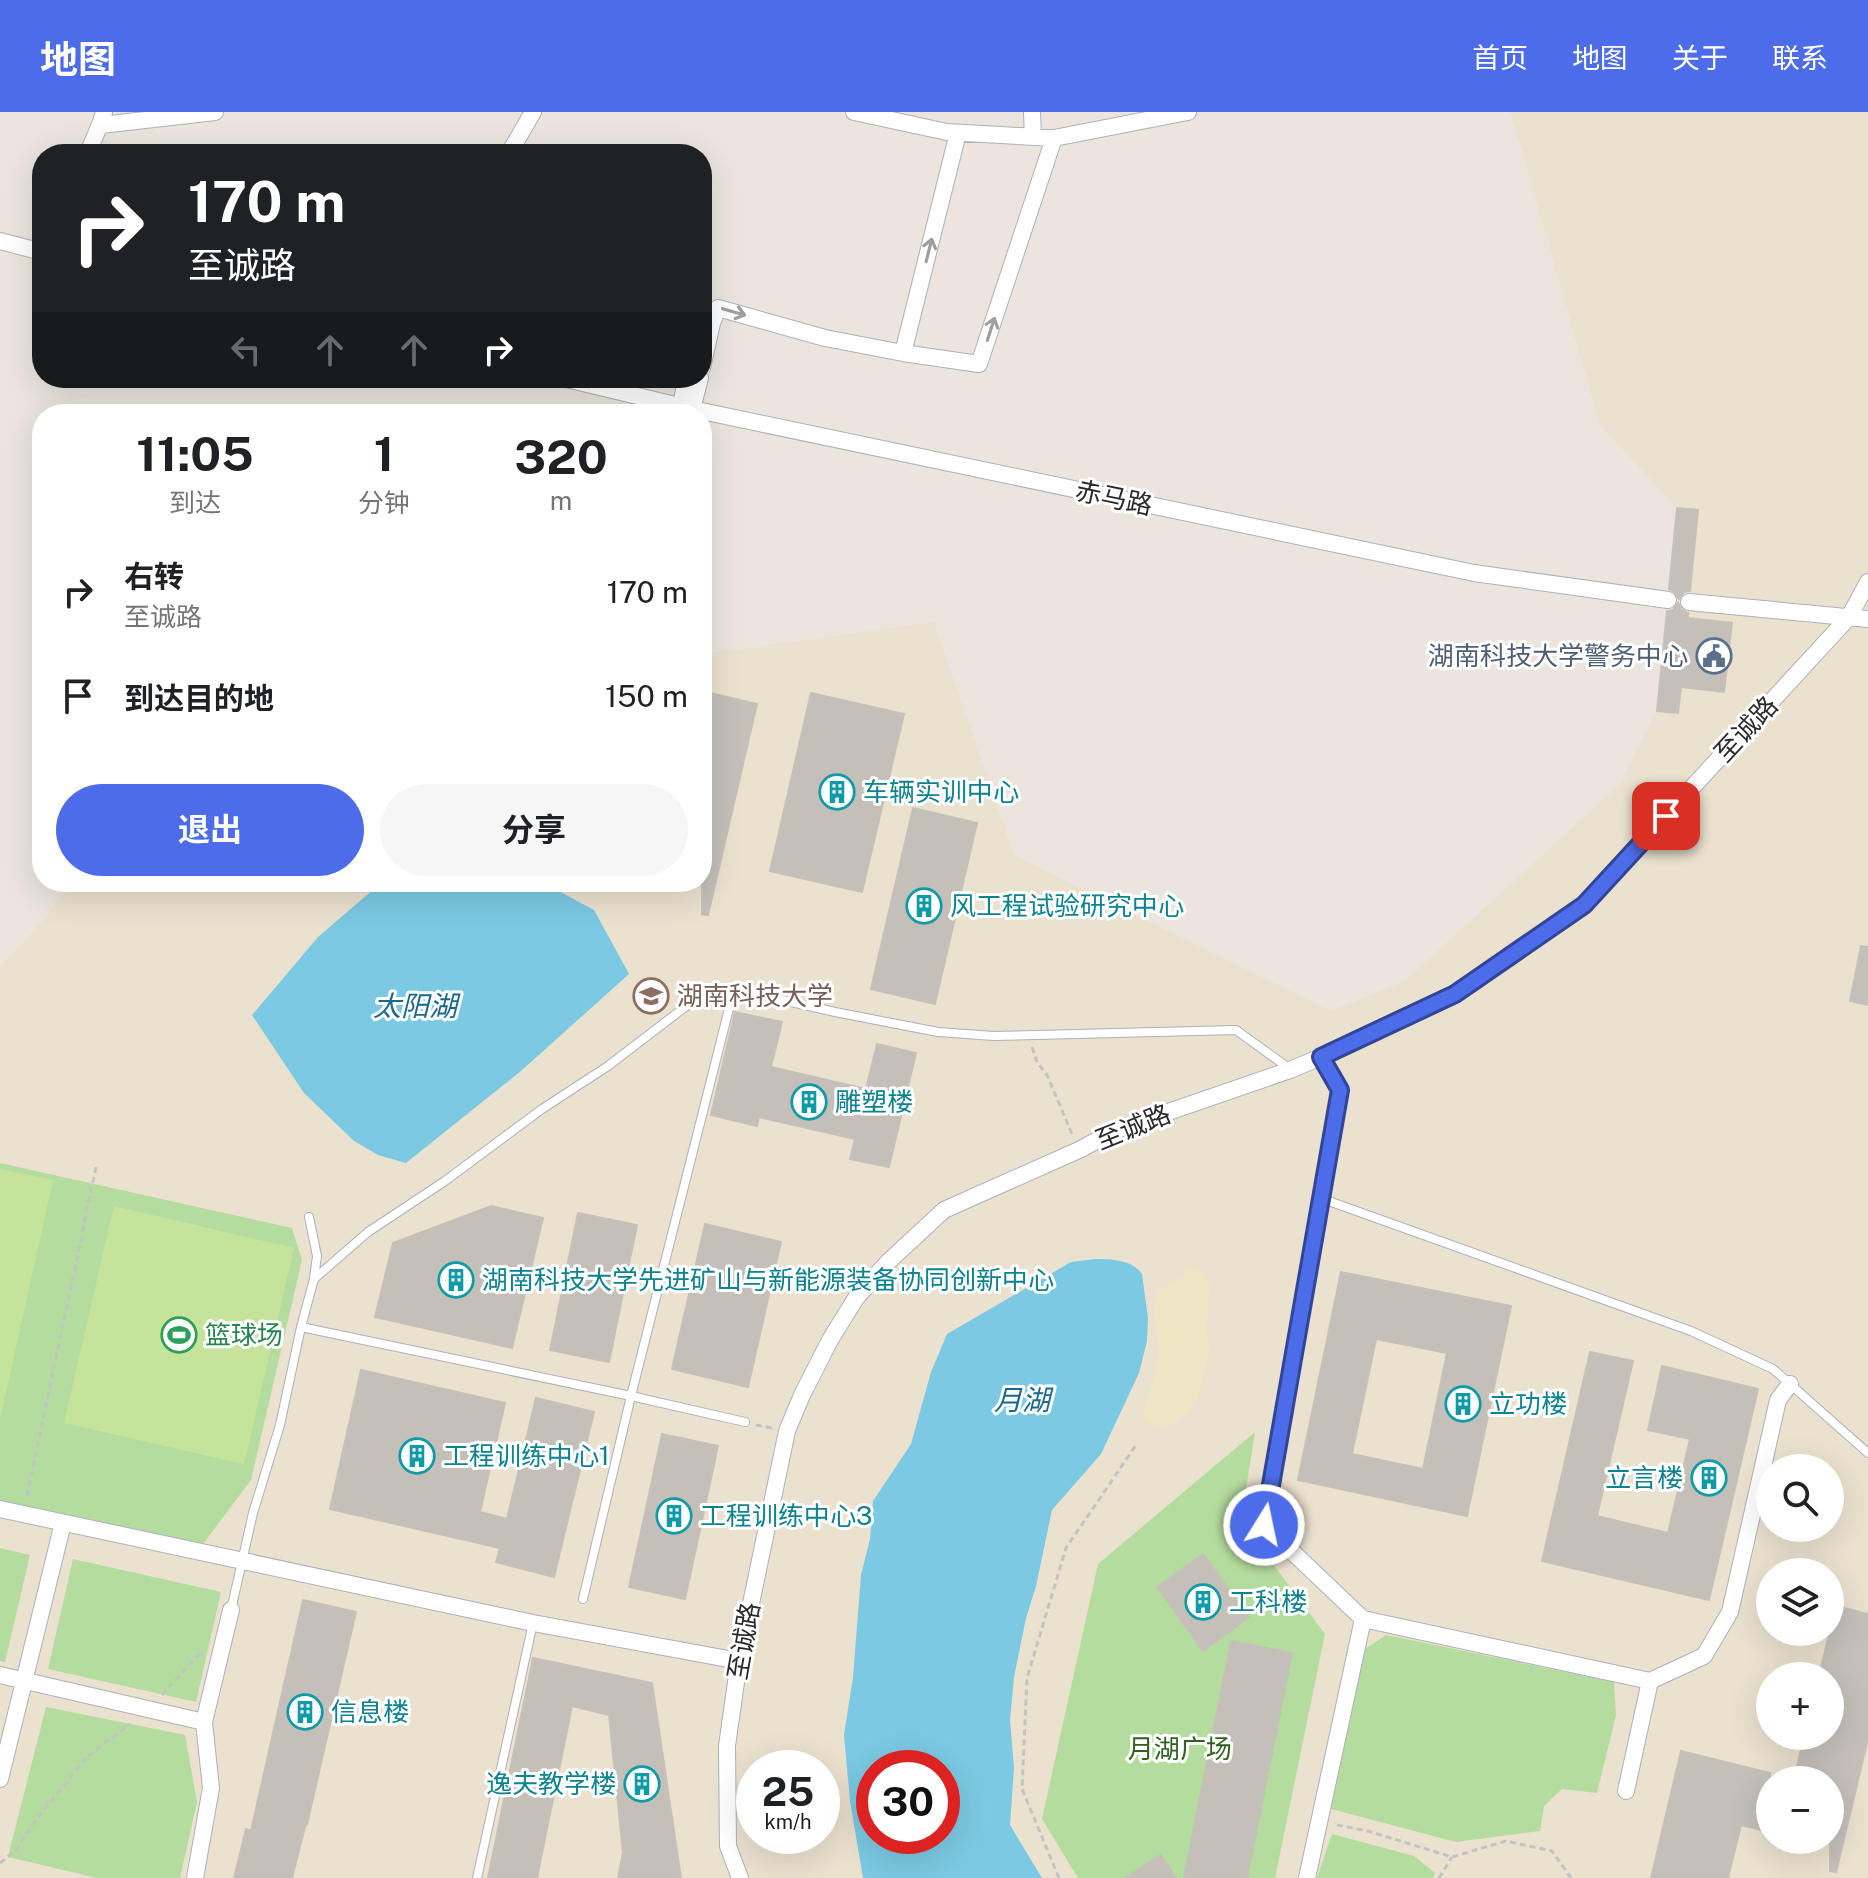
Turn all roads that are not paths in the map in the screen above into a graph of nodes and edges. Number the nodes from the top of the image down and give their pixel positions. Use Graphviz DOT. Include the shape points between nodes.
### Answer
graph roads {
  1 [pos="215,112"];
  2 [pos="533,112"];
  3 [pos="854,112"];
  4 [pos="1032,112"];
  5 [pos="1188,112"];
  6 [pos="103,118"];
  7 [pos="958,133"];
  8 [pos="1033,137"];
  9 [pos="1054,138"];
  10 [pos="91,144"];
  11 [pos="514,144"];
  12 [pos="0,241"];
  13 [pos="32,249"];
  14 [pos="712,323"];
  15 [pos="903,353"];
  16 [pos="603,388"];
  17 [pos="669,404"];
  18 [pos="712,413"];
  19 [pos="1868,582"];
  20 [pos="1668,600"];
  21 [pos="1689,602"];
  22 [pos="1849,617"];
  23 [pos="1868,619"];
  24 [pos="734,989"];
  25 [pos="1321,1057"];
  26 [pos="1290,1070"];
  27 [pos="1323,1199"];
  28 [pos="309,1217"];
  29 [pos="314,1279"];
  30 [pos="301,1327"];
  31 [pos="1790,1384"];
  32 [pos="631,1396"];
  33 [pos="745,1422"];
  34 [pos="1868,1453"];
  35 [pos="0,1509"];
  36 [pos="63,1523"];
  37 [pos="243,1561"];
  38 [pos="583,1599"];
  39 [pos="231,1610"];
  40 [pos="1363,1619"];
  41 [pos="533,1623"];
  42 [pos="739,1661"];
  43 [pos="0,1675"];
  44 [pos="24,1681"];
  45 [pos="1650,1681"];
  46 [pos="204,1722"];
  47 [pos="0,1779"];
  48 [pos="1626,1791"];
  49 [pos="195,1878"];
  50 [pos="477,1878"];
  51 [pos="740,1878"];
  52 [pos="1307,1878"];
  1 -- 6 [label="street"];
  2 -- 11 [label="street"];
  3 -- 7 [label="street"];
  4 -- 8 [label="street"];
  5 -- 9 [label="street"];
  6 -- 10 [label="street"];
  7 -- 8 [label="street"];
  15 -- 7 [label="street, one-way"];
  8 -- 9 [label="street"];
  15 -- 9 [label="street, one-way" via="979,364"];
  12 -- 13 [label="street"];
  14 -- 15 [label="street, one-way" via="718,308"];
  16 -- 17 [label="street, 赤马路"];
  18 -- 20 [label="street, 赤马路" via="1474,573"];
  19 -- 22 [label="street, 至诚路"];
  21 -- 22 [label="street"];
  22 -- 23 [label="street"];
  22 -- 25 [label="street, 至诚路" via="1584,905 1455,994"];
  24 -- 26 [label="lane" via="938,1032 1028,1036 1236,1030"];
  24 -- 29 [label="lane" via="685,1007 368,1232"];
  24 -- 32 [label="lane"];
  25 -- 26 [label="street, 至诚路"];
  25 -- 27 [label="street" via="1340,1090"];
  26 -- 42 [label="street, 至诚路" via="1116,1130 944,1210 888,1262 856,1298 830,1340 787,1431"];
  27 -- 31 [label="lane" via="1691,1331 1773,1369"];
  27 -- 40 [label="street" via="1264,1525"];
  28 -- 29 [label="lane" via="317,1256"];
  29 -- 30 [label="lane"];
  30 -- 32 [label="lane"];
  30 -- 37 [label="lane"];
  31 -- 34 [label="lane"];
  31 -- 45 [label="street" via="1778,1400 1730,1612 1704,1656"];
  32 -- 33 [label="lane"];
  32 -- 38 [label="lane"];
  35 -- 36 [label="street"];
  36 -- 37 [label="street"];
  36 -- 44 [label="street"];
  37 -- 39 [label="lane"];
  37 -- 41 [label="street"];
  39 -- 46 [label="street"];
  40 -- 45 [label="street"];
  40 -- 52 [label="street"];
  41 -- 42 [label="street"];
  41 -- 50 [label="lane"];
  42 -- 51 [label="street, 至诚路" via="727,1774 728,1846"];
  43 -- 44 [label="street"];
  44 -- 46 [label="street"];
  44 -- 47 [label="street"];
  45 -- 48 [label="street"];
  46 -- 49 [label="street" via="211,1788"];
}
